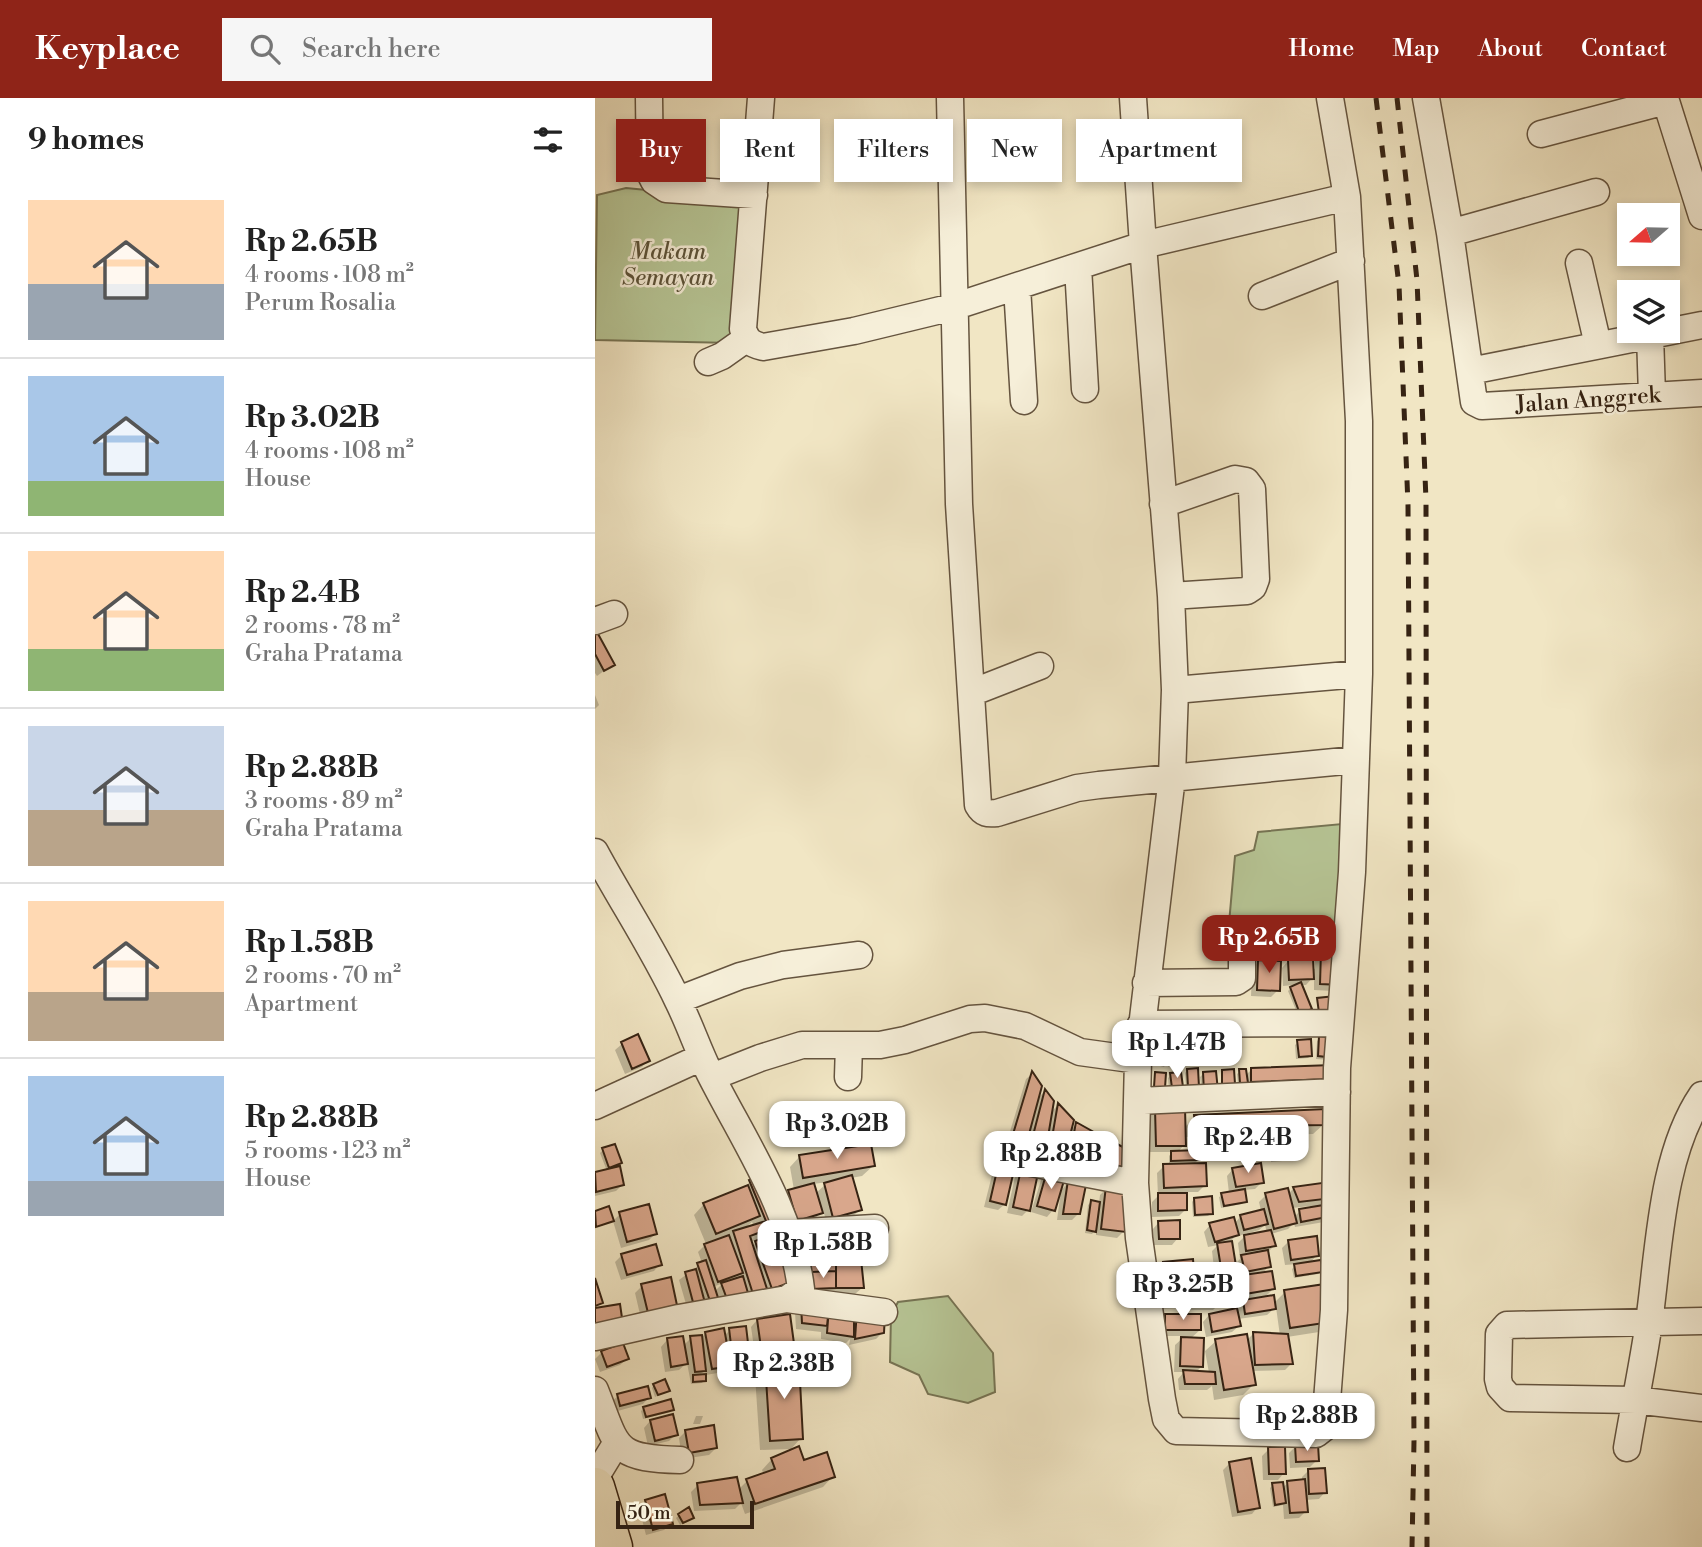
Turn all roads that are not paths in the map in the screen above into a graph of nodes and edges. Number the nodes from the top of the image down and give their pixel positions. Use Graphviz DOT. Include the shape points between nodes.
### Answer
graph roads {
  1 [pos="649,98"];
  2 [pos="761,98"];
  3 [pos="950,98"];
  4 [pos="1133,98"];
  5 [pos="1330,98"];
  6 [pos="1426,98"];
  7 [pos="1665,99"];
  8 [pos="1541,134"];
  9 [pos="1596,192"];
  10 [pos="754,195"];
  11 [pos="1347,197"];
  12 [pos="1702,216"];
  13 [pos="1450,233"];
  14 [pos="1143,245"];
  15 [pos="1351,261"];
  16 [pos="1579,263"];
  17 [pos="1077,267"];
  18 [pos="1017,287"];
  19 [pos="1262,296"];
  20 [pos="953,307"];
  21 [pos="1702,325"];
  22 [pos="1680,329"];
  23 [pos="746,339"];
  24 [pos="1617,341"];
  25 [pos="1650,343"];
  26 [pos="1598,345"];
  27 [pos="708,362"];
  28 [pos="1470,371"];
  29 [pos="1086,389"];
  30 [pos="1702,393"];
  31 [pos="1652,395"];
  32 [pos="1024,401"];
  33 [pos="1163,504"];
  34 [pos="1171,596"];
  35 [pos="1040,666"];
  36 [pos="1359,674"];
  37 [pos="1175,690"];
  38 [pos="971,693"];
  39 [pos="1355,760"];
  40 [pos="1172,777"];
  41 [pos="596,855"];
  42 [pos="859,955"];
  43 [pos="1242,959"];
  44 [pos="1146,983"];
  45 [pos="678,1000"];
  46 [pos="1335,1023"];
  47 [pos="1141,1024"];
  48 [pos="849,1045"];
  49 [pos="1138,1060"];
  50 [pos="707,1067"];
  51 [pos="848,1077"];
  52 [pos="1337,1091"];
  53 [pos="1702,1095"];
  54 [pos="1137,1101"];
  55 [pos="595,1106"];
  56 [pos="1001,1157"];
  57 [pos="1135,1183"];
  58 [pos="875,1228"];
  59 [pos="787,1233"];
  60 [pos="787,1299"];
  61 [pos="884,1312"];
  62 [pos="1702,1321"];
  63 [pos="1648,1324"];
  64 [pos="595,1337"];
  65 [pos="595,1390"];
  66 [pos="1635,1400"];
  67 [pos="1702,1408"];
  68 [pos="617,1442"];
  69 [pos="1627,1448"];
  70 [pos="680,1461"];
  71 [pos="595,1478"];
  72 [pos="595,1487"];
  73 [pos="613,1547"];
  1 -- 10 [label="street" via="650,173 654,181 666,189"];
  2 -- 10 [label="street"];
  3 -- 20 [label="street"];
  4 -- 14 [label="street"];
  5 -- 11 [label="street"];
  6 -- 13 [label="street"];
  7 -- 8 [label="street"];
  7 -- 12 [label="street"];
  9 -- 13 [label="street"];
  10 -- 23 [label="street" via="743,329"];
  11 -- 14 [label="street"];
  11 -- 15 [label="street"];
  13 -- 28 [label="street"];
  14 -- 17 [label="street"];
  14 -- 33 [label="street"];
  15 -- 19 [label="street"];
  15 -- 36 [label="street" via="1359,421"];
  16 -- 26 [label="street"];
  17 -- 18 [label="street"];
  17 -- 29 [label="street"];
  18 -- 20 [label="street"];
  18 -- 32 [label="street"];
  20 -- 23 [label="street" via="763,347"];
  20 -- 38 [label="street"];
  21 -- 22 [label="street"];
  23 -- 27 [label="street"];
  24 -- 26 [label="street"];
  25 -- 31 [label="street"];
  26 -- 28 [label="street"];
  28 -- 31 [label="street, Jalan Anggrek" via="1475,402 1482,406"];
  30 -- 31 [label="street, Jalan Anggrek"];
  33 -- 34 [label="street"];
  33 -- 34 [label="street" via="1235,478 1247,481 1252,489 1254,587"];
  34 -- 37 [label="street"];
  35 -- 38 [label="street"];
  36 -- 37 [label="street"];
  36 -- 39 [label="street"];
  37 -- 40 [label="street"];
  38 -- 40 [label="street" via="978,805 985,814 1077,788"];
  39 -- 40 [label="street"];
  39 -- 52 [label="street"];
  40 -- 44 [label="street"];
  41 -- 45 [label="street"];
  42 -- 45 [label="street" via="783,965"];
  43 -- 44 [label="street" via="1242,978 1237,982"];
  44 -- 47 [label="street"];
  45 -- 50 [label="street"];
  46 -- 47 [label="street"];
  47 -- 49 [label="street"];
  48 -- 49 [label="street" via="880,1045 985,1018 1014,1022 1080,1052"];
  48 -- 50 [label="street" via="803,1045"];
  48 -- 51 [label="street"];
  49 -- 54 [label="street"];
  50 -- 55 [label="street"];
  50 -- 59 [label="street" via="771,1189"];
  52 -- 54 [label="street"];
  52 -- 57 [label="street" via="1334,1310 1325,1427 1316,1434 1176,1431 1170,1426 1162,1399"];
  53 -- 63 [label="street" via="1686,1124 1661,1216"];
  54 -- 57 [label="street"];
  56 -- 57 [label="street"];
  58 -- 59 [label="street"];
  59 -- 60 [label="street" via="801,1289"];
  60 -- 61 [label="street"];
  60 -- 64 [label="street"];
  62 -- 63 [label="street"];
  63 -- 66 [label="street"];
  63 -- 66 [label="street" via="1507,1325 1499,1334 1498,1379 1510,1398"];
  65 -- 68 [label="street"];
  66 -- 67 [label="street"];
  66 -- 69 [label="street"];
  68 -- 70 [label="street" via="640,1458"];
  68 -- 71 [label="street"];
  72 -- 73 [label="highway"];
}
